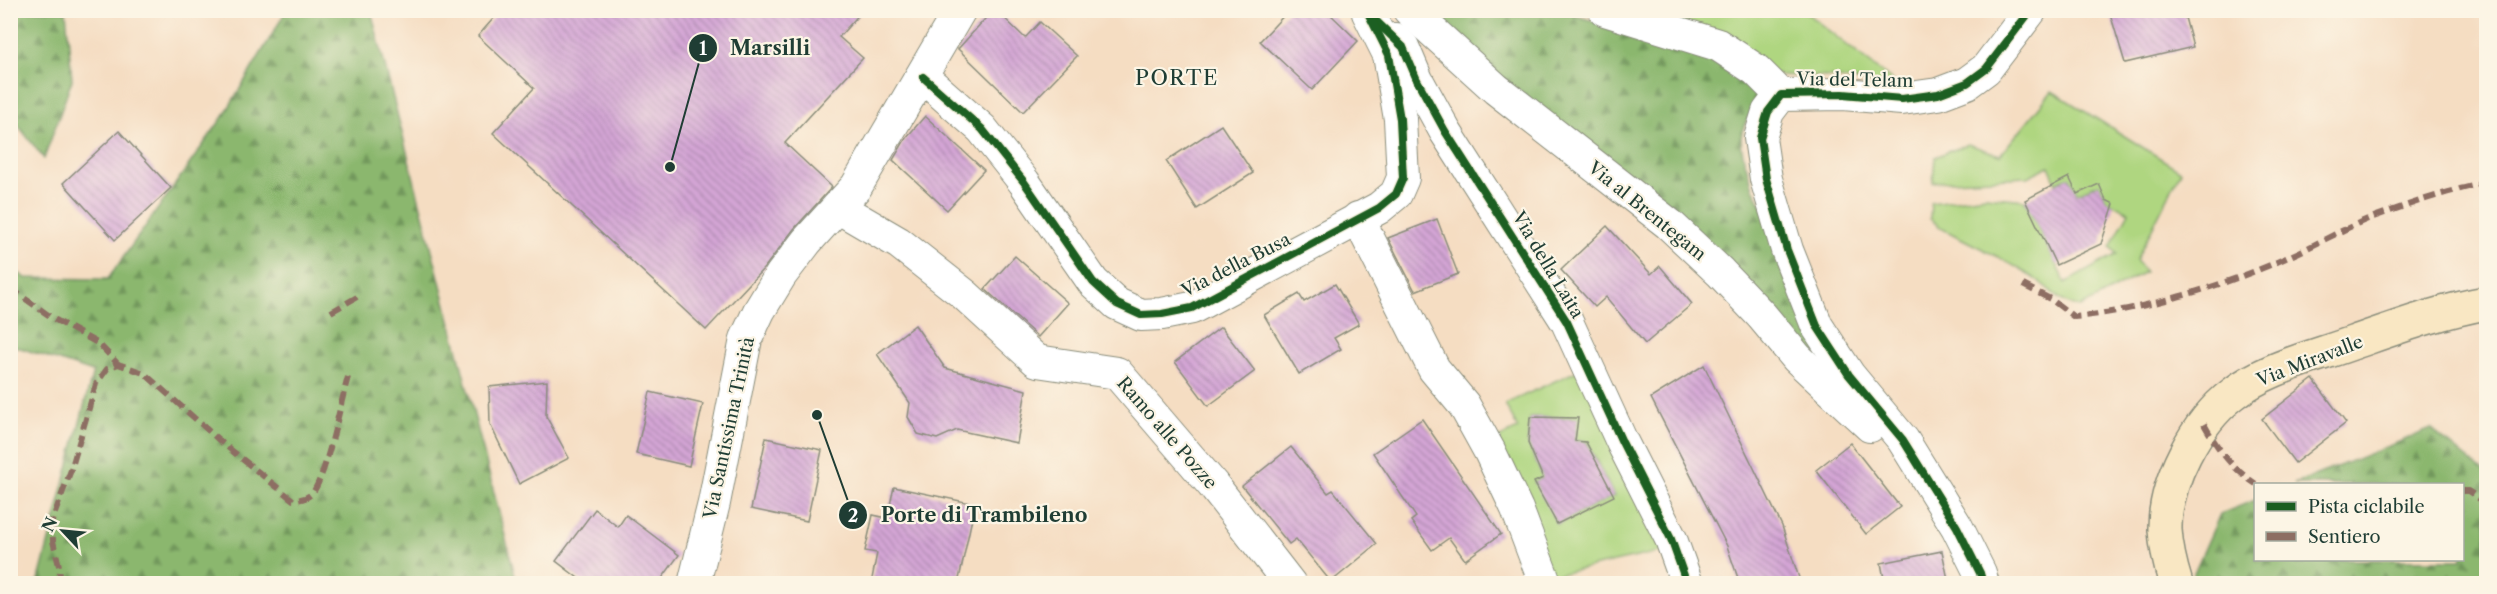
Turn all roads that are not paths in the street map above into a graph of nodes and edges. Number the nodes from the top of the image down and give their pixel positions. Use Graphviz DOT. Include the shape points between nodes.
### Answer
graph roads {
  1 [pos="960,10"];
  2 [pos="1409,10"];
  3 [pos="1605,10"];
  4 [pos="2031,10"];
  5 [pos="1367,12"];
  6 [pos="922,77"];
  7 [pos="1781,95"];
  8 [pos="839,208"];
  9 [pos="1358,218"];
  10 [pos="2487,303"];
  11 [pos="1903,440"];
  12 [pos="1545,583"];
  13 [pos="694,584"];
  14 [pos="1290,584"];
  15 [pos="1687,584"];
  16 [pos="1983,584"];
  17 [pos="2176,584"];
  1 -- 6 [label="street, Via Santissima Trinità"];
  2 -- 11 [label="street, Via al Brentegam" via="1496,89 1669,224 1720,272 1797,358 1872,428"];
  3 -- 7 [label="street" via="1718,45 1756,70"];
  4 -- 7 [label="street, Via del Telam" via="1986,69 1967,83 1938,94 1902,99 1843,94"];
  5 -- 9 [label="street, Via della Busa" via="1389,55 1400,119 1403,178 1396,194"];
  5 -- 15 [label="street, Via della Laita" via="1403,47 1445,131 1567,322 1671,539"];
  6 -- 8 [label="street, Via Santissima Trinità" via="856,187"];
  6 -- 9 [label="street, Via della Busa" via="982,129 1094,282 1118,304 1141,315 1192,308"];
  7 -- 11 [label="street, Via del Telam" via="1768,112 1760,138 1766,179 1787,250 1817,326 1849,375"];
  8 -- 13 [label="street, Via Santissima Trinità" via="781,275 746,339"];
  8 -- 14 [label="street, Ramo alle Pozze" via="899,243 965,295 1037,361 1117,373"];
  9 -- 12 [label="street" via="1434,369 1464,405 1490,452"];
  10 -- 17 [label="street, Via Miravalle" via="2454,309 2273,371 2233,394 2204,424 2183,458 2170,492 2165,530"];
  11 -- 16 [label="street" via="1957,526"];
}
